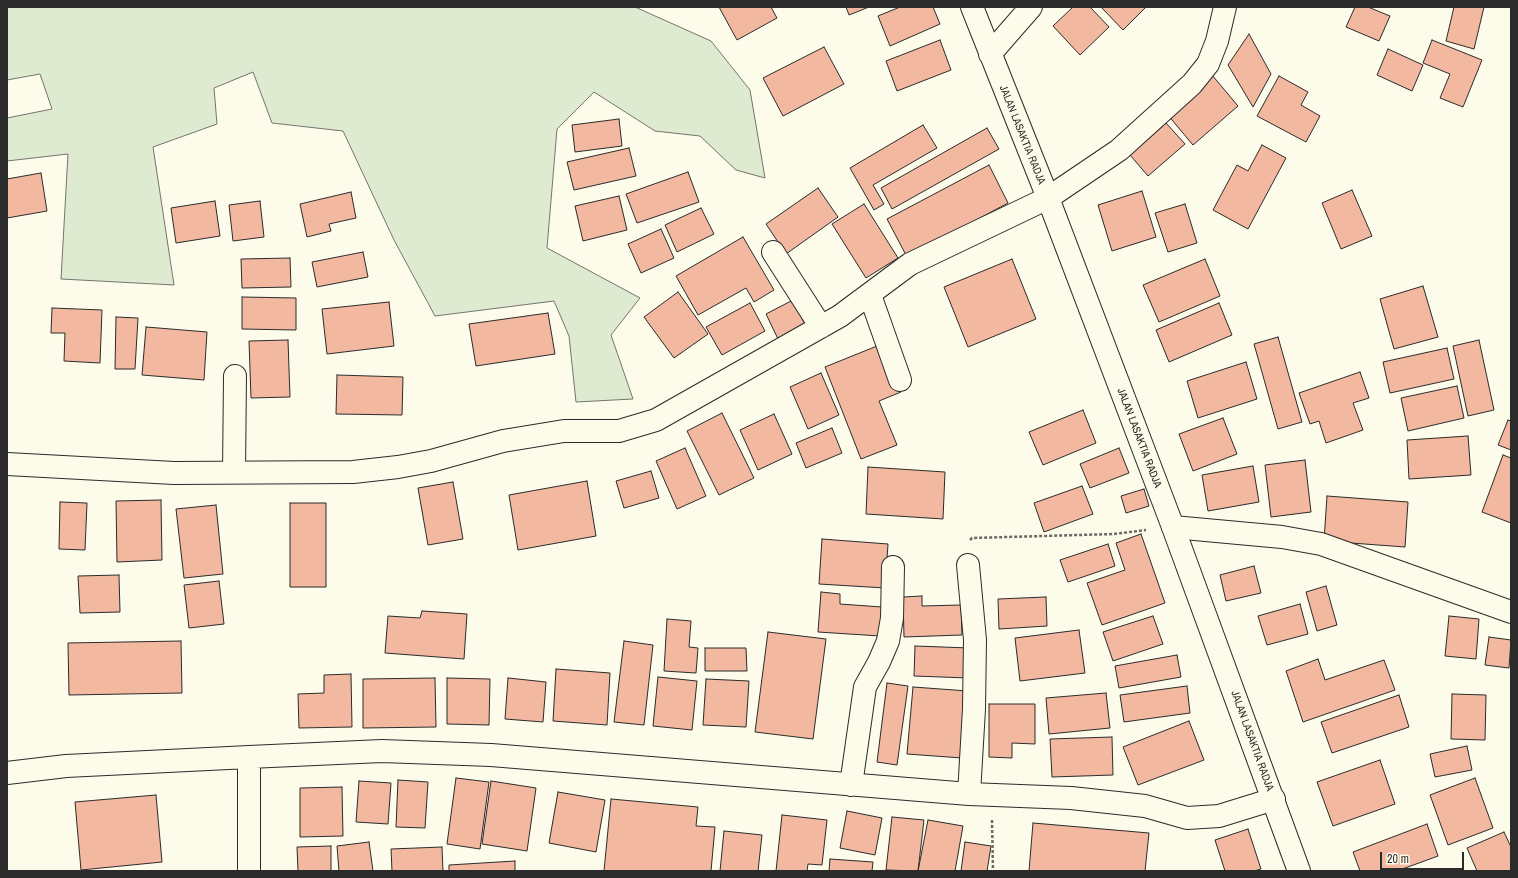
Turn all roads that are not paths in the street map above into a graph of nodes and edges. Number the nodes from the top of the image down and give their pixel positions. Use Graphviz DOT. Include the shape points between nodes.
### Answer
graph roads {
  1 [pos="972,7"];
  2 [pos="1031,7"];
  3 [pos="1225,7"];
  4 [pos="990,54"];
  5 [pos="1048,198"];
  6 [pos="773,252"];
  7 [pos="870,295"];
  8 [pos="821,328"];
  9 [pos="236,376"];
  10 [pos="900,380"];
  11 [pos="7,464"];
  12 [pos="234,472"];
  13 [pos="1173,526"];
  14 [pos="968,565"];
  15 [pos="892,567"];
  16 [pos="1511,612"];
  17 [pos="249,757"];
  18 [pos="7,773"];
  19 [pos="851,785"];
  20 [pos="969,794"];
  21 [pos="1274,799"];
  22 [pos="249,871"];
  23 [pos="1299,871"];
  1 -- 4 [label="main road, JALAN LASAKTIA RADJA"];
  2 -- 4 [label="main road"];
  3 -- 5 [label="main road" via="1217,41 1208,64 1192,84 1119,150"];
  4 -- 5 [label="main road, JALAN LASAKTIA RADJA"];
  5 -- 7 [label="main road" via="910,264"];
  5 -- 13 [label="main road, JALAN LASAKTIA RADJA"];
  6 -- 8 [label="main road"];
  7 -- 8 [label="main road"];
  7 -- 10 [label="main road"];
  8 -- 12 [label="main road" via="656,420 619,431 564,431 503,441 431,461 353,472"];
  9 -- 12 [label="main road"];
  11 -- 12 [label="main road" via="174,473"];
  13 -- 16 [label="main road" via="1321,544"];
  13 -- 21 [label="main road, JALAN LASAKTIA RADJA"];
  14 -- 20 [label="main road" via="975,640"];
  15 -- 19 [label="main road" via="892,618 889,634 879,662 865,686"];
  17 -- 18 [label="main road" via="74,766"];
  17 -- 19 [label="main road" via="382,751 434,752"];
  17 -- 22 [label="main road"];
  19 -- 20 [label="main road"];
  20 -- 21 [label="main road" via="1071,798 1145,806 1172,815 1197,818 1219,816"];
  21 -- 23 [label="main road, JALAN LASAKTIA RADJA"];
}
